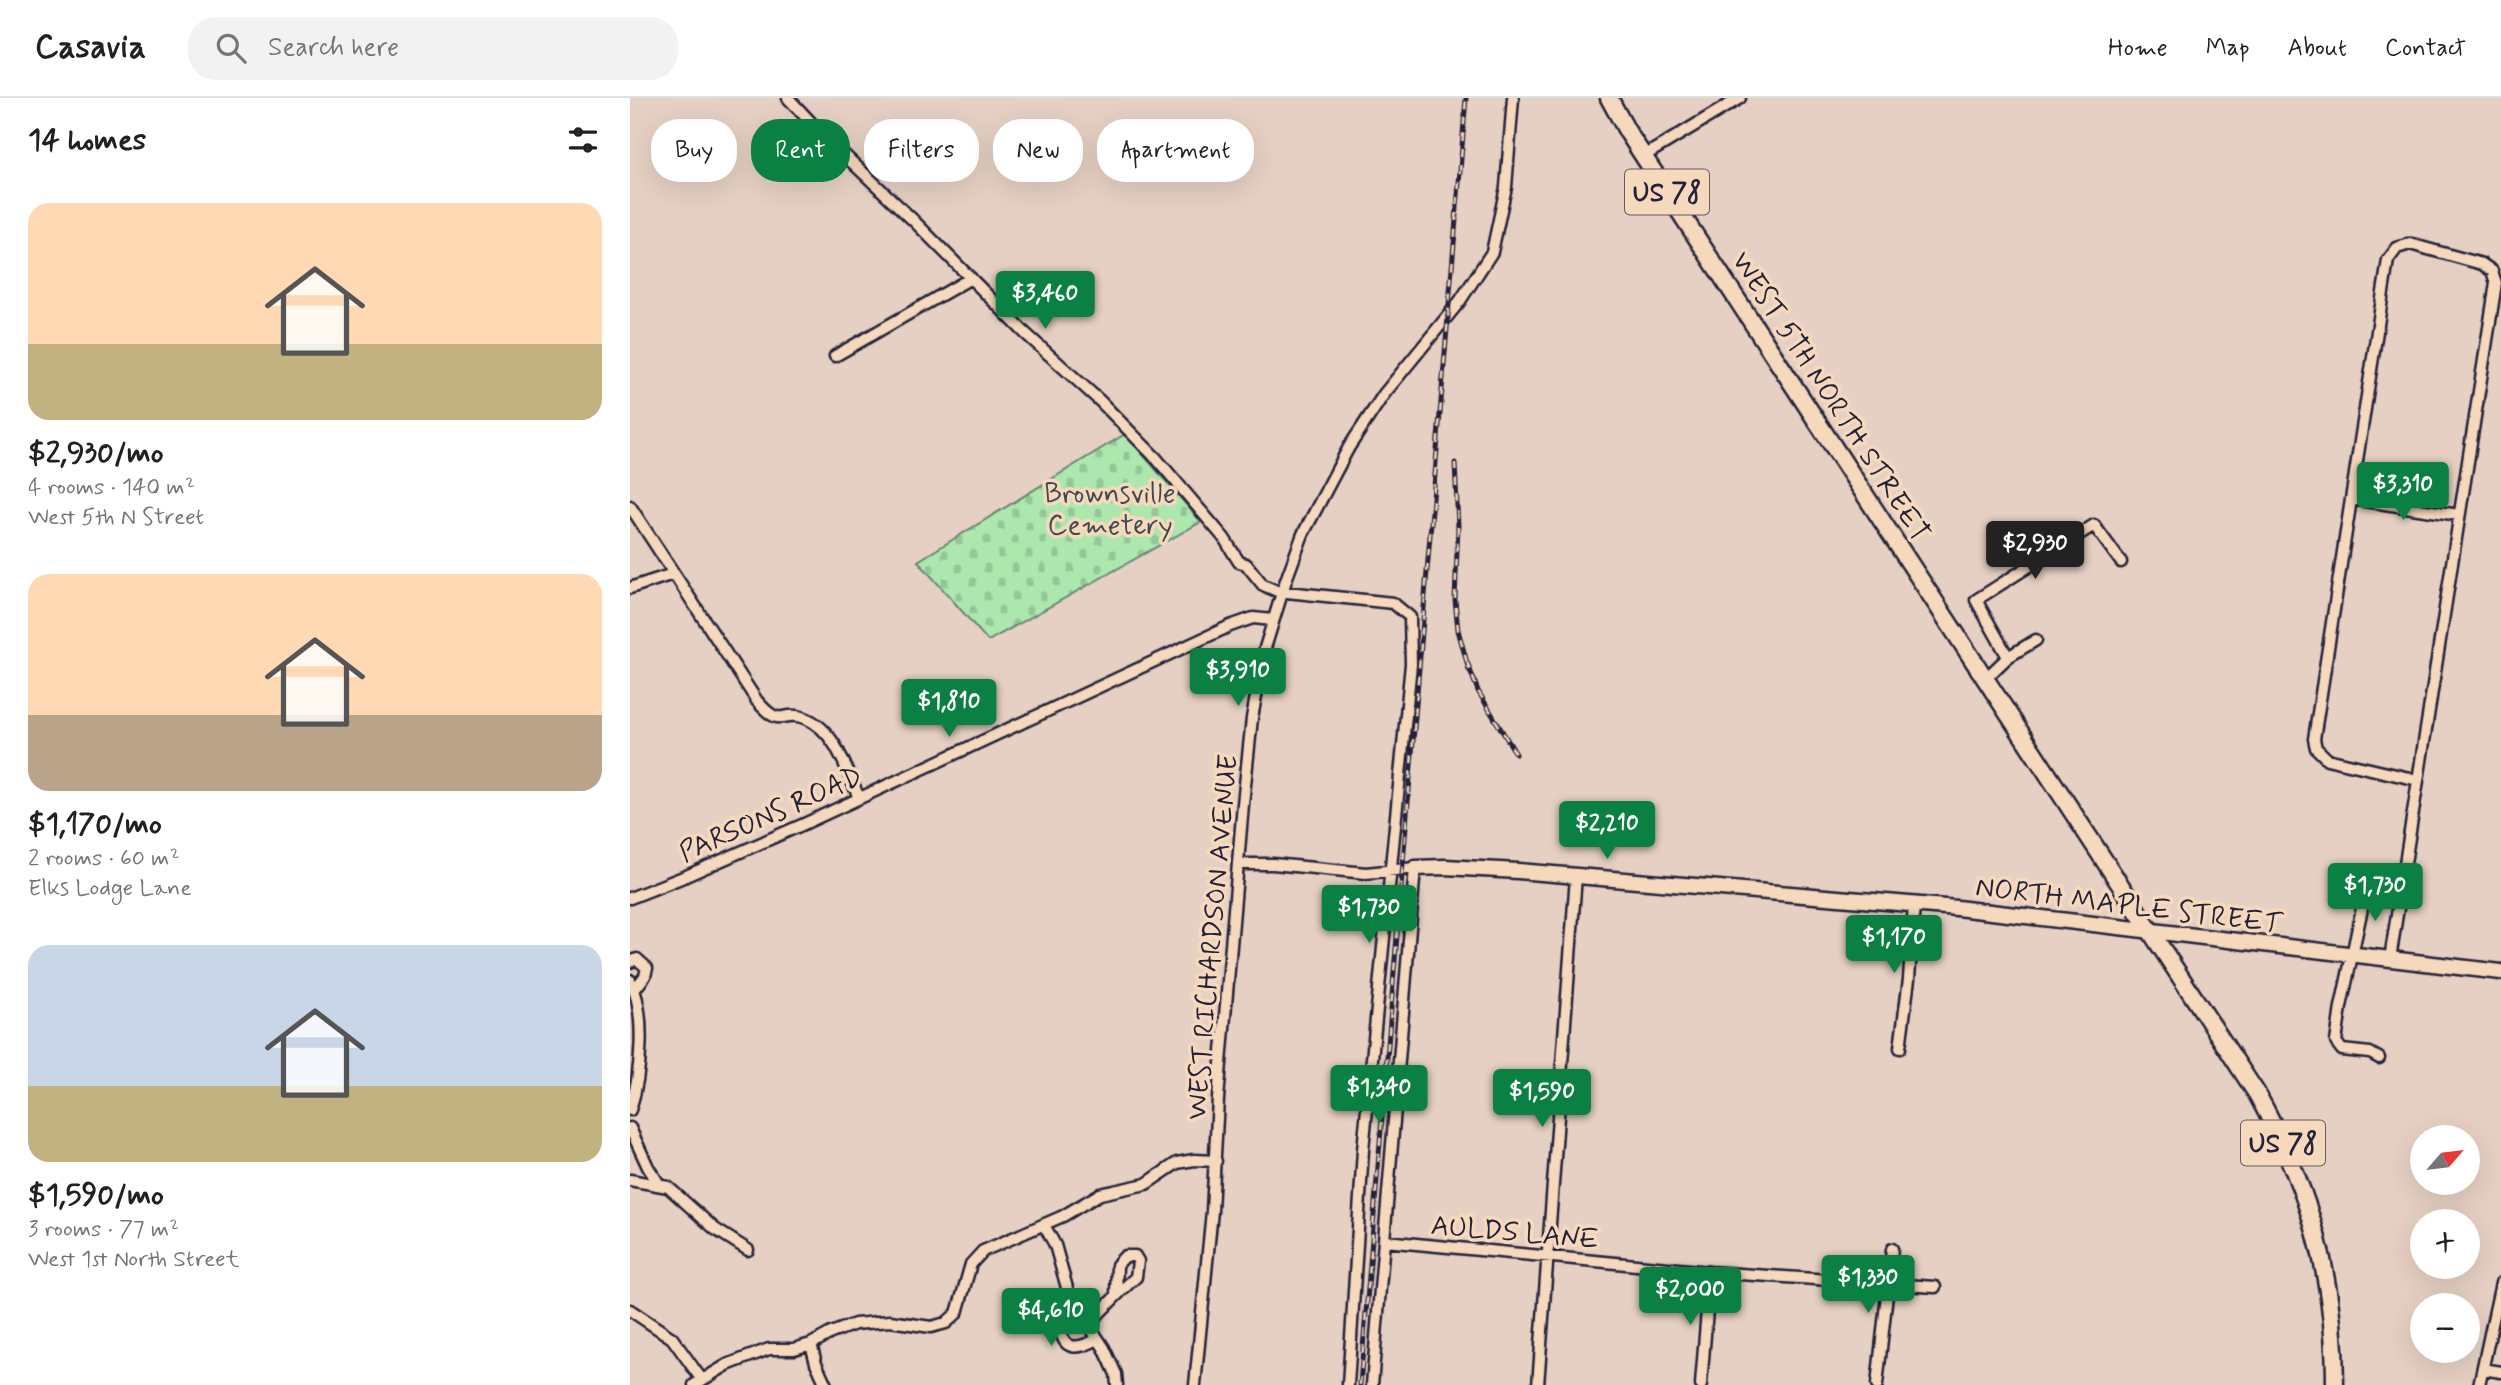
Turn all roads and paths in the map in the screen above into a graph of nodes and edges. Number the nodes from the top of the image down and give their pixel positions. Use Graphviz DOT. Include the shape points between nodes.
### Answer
graph roads {
  1 [pos="788,98"];
  2 [pos="1513,98"];
  3 [pos="1609,98"];
  4 [pos="1740,98"];
  5 [pos="1644,156"];
  6 [pos="971,278"];
  7 [pos="835,356"];
  8 [pos="2351,499"];
  9 [pos="630,506"];
  10 [pos="2459,515"];
  11 [pos="2121,562"];
  12 [pos="673,574"];
  13 [pos="630,588"];
  14 [pos="1282,592"];
  15 [pos="1273,620"];
  16 [pos="2036,640"];
  17 [pos="2008,657"];
  18 [pos="1984,680"];
  19 [pos="2417,780"];
  20 [pos="859,798"];
  21 [pos="1239,864"];
  22 [pos="1415,868"];
  23 [pos="1392,871"];
  24 [pos="1576,876"];
  25 [pos="2367,885"];
  26 [pos="630,898"];
  27 [pos="1914,904"];
  28 [pos="2151,931"];
  29 [pos="2352,955"];
  30 [pos="2390,959"];
  31 [pos="630,962"];
  32 [pos="2501,972"];
  33 [pos="632,985"];
  34 [pos="1900,1048"];
  35 [pos="2379,1058"];
  36 [pos="634,1060"];
  37 [pos="630,1110"];
  38 [pos="630,1128"];
  39 [pos="1216,1161"];
  40 [pos="630,1180"];
  41 [pos="659,1184"];
  42 [pos="1044,1225"];
  43 [pos="1385,1241"];
  44 [pos="1892,1249"];
  45 [pos="748,1250"];
  46 [pos="1548,1256"];
  47 [pos="1710,1272"];
  48 [pos="1889,1283"];
  49 [pos="2501,1283"];
  50 [pos="1935,1287"];
  51 [pos="1116,1295"];
  52 [pos="1074,1303"];
  53 [pos="630,1310"];
  54 [pos="1088,1324"];
  55 [pos="1098,1339"];
  56 [pos="811,1344"];
  57 [pos="2483,1369"];
  58 [pos="2501,1371"];
  59 [pos="698,1382"];
  60 [pos="826,1385"];
  61 [pos="1117,1385"];
  62 [pos="1195,1385"];
  63 [pos="1348,1385"];
  64 [pos="1372,1385"];
  65 [pos="1538,1385"];
  66 [pos="1701,1385"];
  67 [pos="1877,1385"];
  68 [pos="2335,1385"];
  69 [pos="2479,1385"];
  1 -- 6 [label="street"];
  2 -- 14 [label="street, WEST RICHARDSON AVENUE" via="1506,187 1492,251 1460,301 1384,394 1349,447 1307,526"];
  3 -- 5 [label="main road, WEST 5TH NORTH STREET / US 78"];
  4 -- 5 [label="street"];
  5 -- 18 [label="main road, WEST 5TH NORTH STREET / US 78"];
  6 -- 7 [label="street"];
  6 -- 14 [label="street" via="1156,458 1239,562 1263,585"];
  8 -- 10 [label="street"];
  8 -- 10 [label="street" via="2388,260 2397,248 2410,244 2482,264 2496,283"];
  8 -- 19 [label="street" via="2316,748 2327,759"];
  9 -- 12 [label="street"];
  10 -- 19 [label="street"];
  11 -- 17 [label="street" via="2094,525 1976,600"];
  12 -- 13 [label="street"];
  12 -- 20 [label="street" via="767,713 778,718 801,716 829,736"];
  14 -- 15 [label="street, WEST RICHARDSON AVENUE"];
  14 -- 23 [label="street" via="1393,603 1410,617 1411,664"];
  15 -- 20 [label="street, PARSONS ROAD" via="1253,618 1230,626"];
  15 -- 21 [label="street, WEST RICHARDSON AVENUE" via="1252,718"];
  16 -- 17 [label="street"];
  17 -- 18 [label="street"];
  18 -- 28 [label="main road, WEST 5TH NORTH STREET / US 78"];
  19 -- 30 [label="street"];
  20 -- 26 [label="street, PARSONS ROAD"];
  21 -- 23 [label="street"];
  21 -- 39 [label="street, WEST RICHARDSON AVENUE"];
  22 -- 23 [label="street"];
  22 -- 24 [label="street, NORTH MAPLE STREET"];
  22 -- 43 [label="street"];
  23 -- 63 [label="street" via="1363,1150"];
  24 -- 27 [label="street, NORTH MAPLE STREET"];
  24 -- 46 [label="street"];
  25 -- 29 [label="street"];
  27 -- 28 [label="street, NORTH MAPLE STREET"];
  27 -- 34 [label="street"];
  28 -- 29 [label="street, NORTH MAPLE STREET"];
  28 -- 68 [label="main road, US 78" via="2257,1094 2293,1166 2324,1262 2333,1312"];
  29 -- 30 [label="street, NORTH MAPLE STREET"];
  29 -- 35 [label="street" via="2336,1042 2342,1050"];
  30 -- 32 [label="street, NORTH MAPLE STREET"];
  31 -- 33 [label="street" via="638,960 647,968 646,976"];
  33 -- 36 [label="street" via="639,1017"];
  36 -- 37 [label="street" via="636,1091"];
  38 -- 41 [label="street"];
  39 -- 42 [label="street" via="1177,1163 1146,1184 1100,1194"];
  39 -- 62 [label="street, WEST RICHARDSON AVENUE"];
  40 -- 41 [label="street"];
  41 -- 45 [label="street"];
  42 -- 52 [label="street"];
  42 -- 56 [label="street" via="983,1251 971,1264 957,1313 946,1323 931,1327 890,1321 855,1324"];
  43 -- 46 [label="street, AULDS LANE"];
  43 -- 64 [label="street"];
  44 -- 48 [label="street"];
  46 -- 47 [label="street, AULDS LANE"];
  46 -- 65 [label="street"];
  47 -- 48 [label="street, AULDS LANE"];
  47 -- 66 [label="street"];
  48 -- 50 [label="street, AULDS LANE"];
  48 -- 67 [label="street"];
  49 -- 57 [label="street"];
  51 -- 54 [label="street"];
  52 -- 54 [label="street"];
  52 -- 55 [label="street" via="1060,1326 1066,1342 1080,1347"];
  53 -- 59 [label="street" via="672,1338"];
  54 -- 55 [label="street"];
  55 -- 61 [label="street"];
  56 -- 59 [label="street" via="769,1349"];
  56 -- 60 [label="street"];
  57 -- 58 [label="street"];
  57 -- 69 [label="street"];
}
